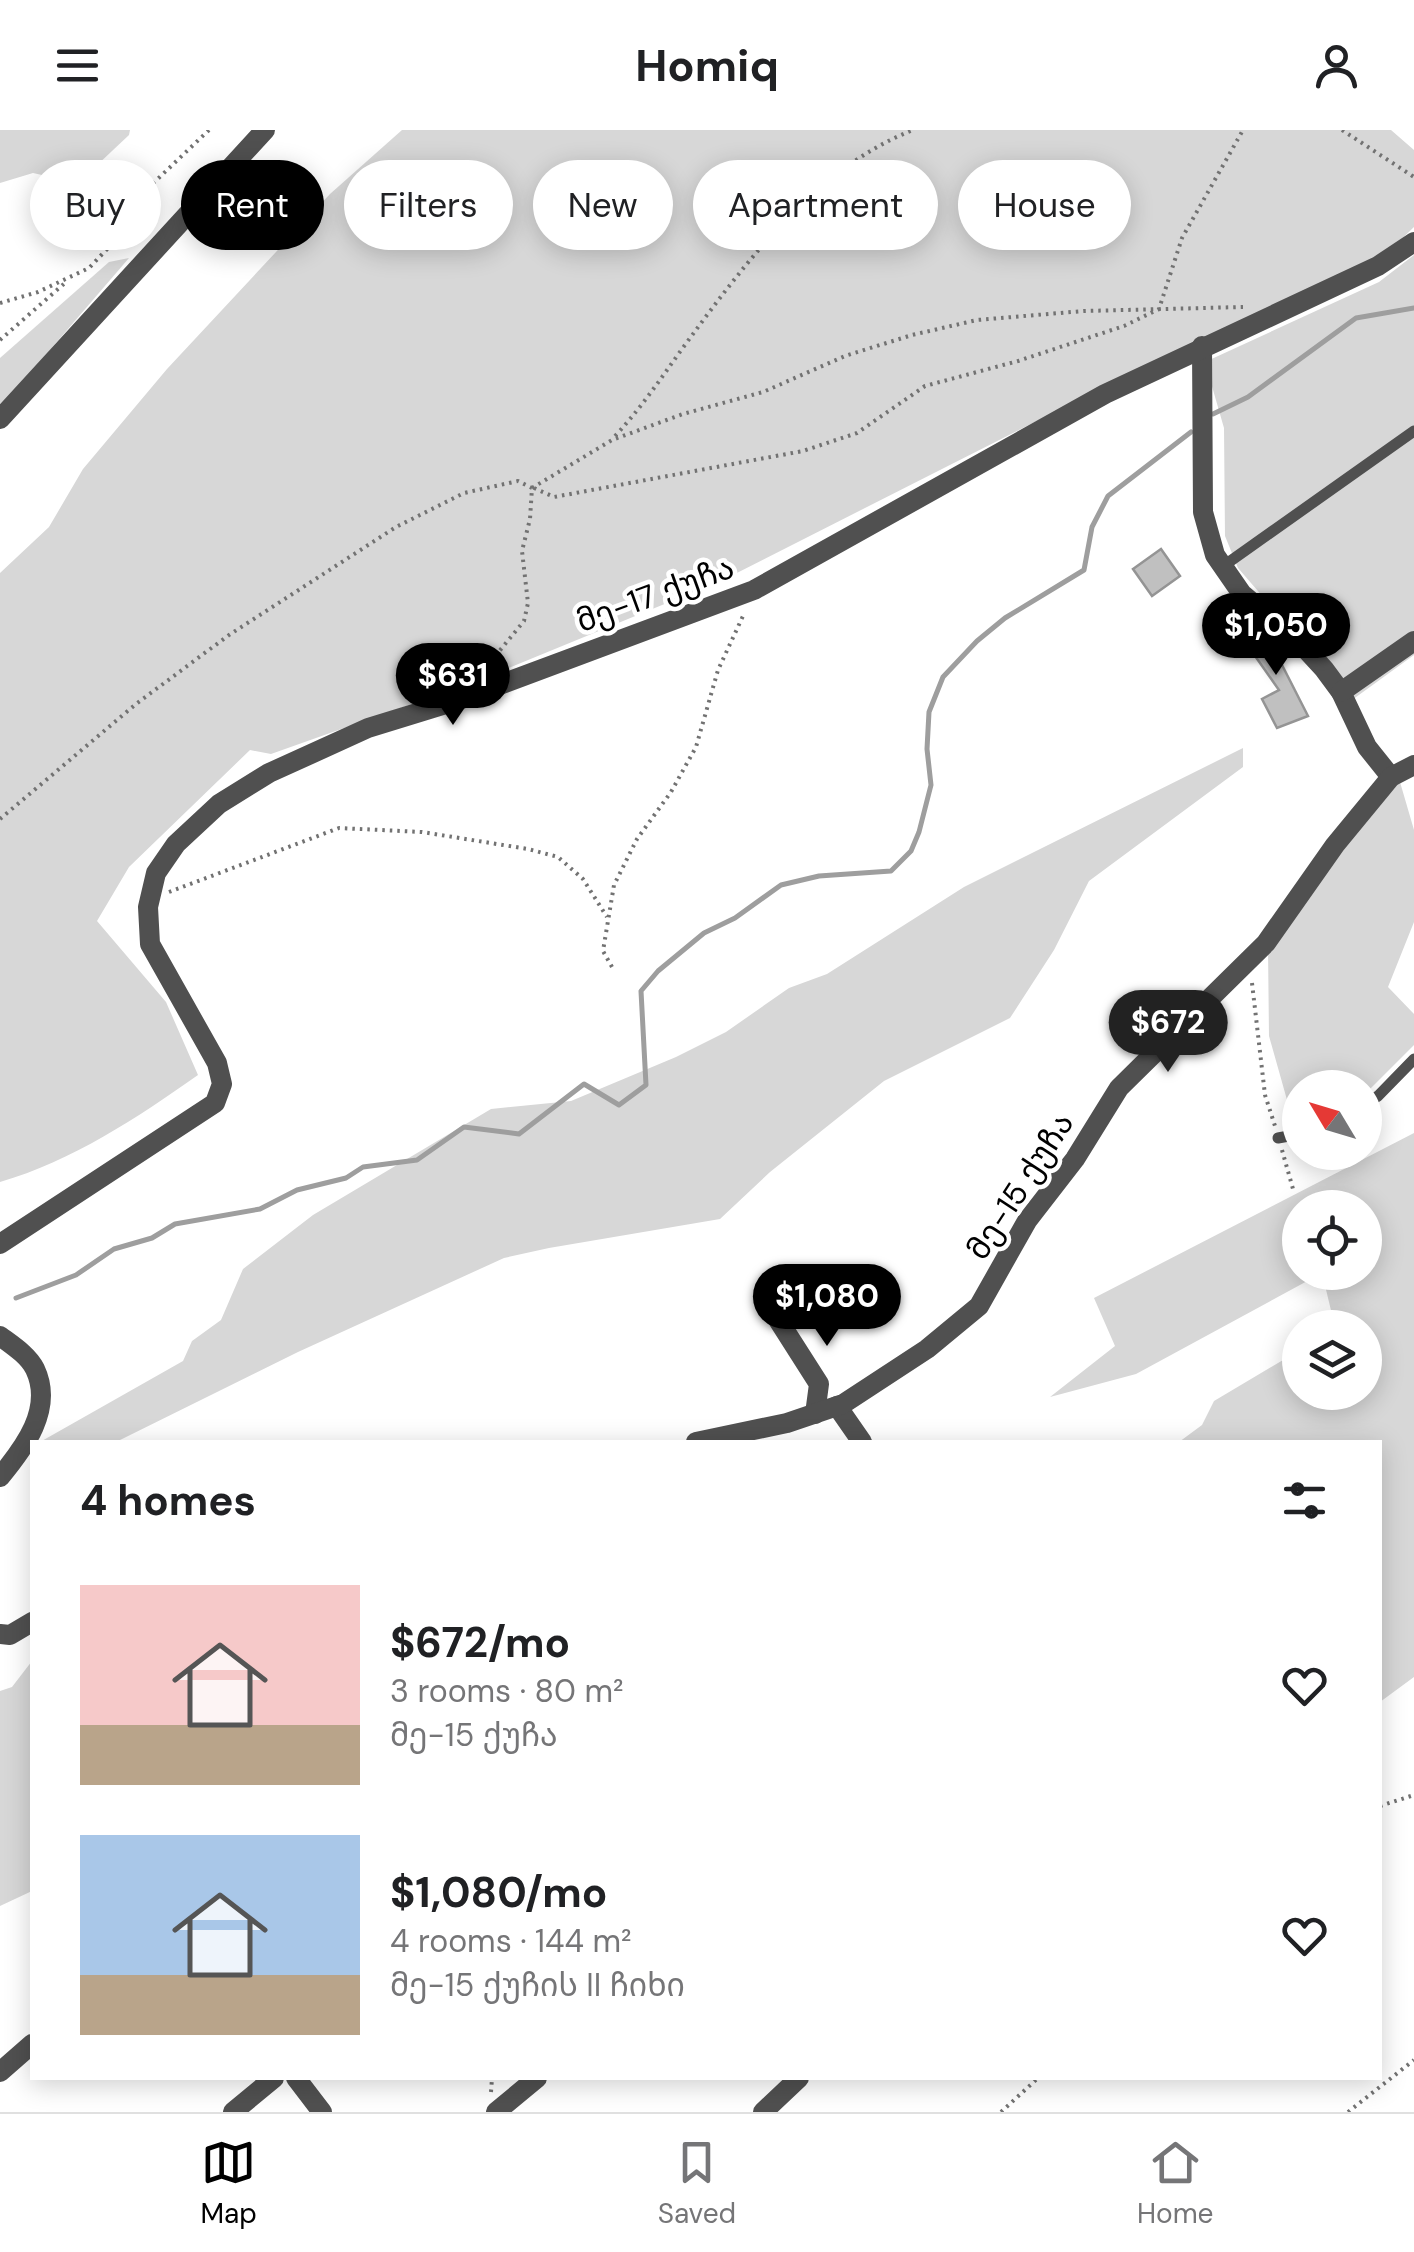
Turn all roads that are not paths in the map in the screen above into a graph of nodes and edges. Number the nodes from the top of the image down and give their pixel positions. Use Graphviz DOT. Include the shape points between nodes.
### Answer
graph roads {
  1 [pos="265,130"];
  2 [pos="1414,242"];
  3 [pos="1202,346"];
  4 [pos="0,419"];
  5 [pos="1414,431"];
  6 [pos="1222,568"];
  7 [pos="1414,641"];
  8 [pos="1341,692"];
  9 [pos="1414,765"];
  10 [pos="1391,777"];
  11 [pos="1414,1059"];
  12 [pos="1382,1092"];
  13 [pos="1282,1137"];
  14 [pos="1278,1138"];
  15 [pos="0,1244"];
  16 [pos="766,1301"];
  17 [pos="0,1336"];
  18 [pos="837,1406"];
  19 [pos="815,1414"];
  20 [pos="704,1440"];
  21 [pos="861,1440"];
  22 [pos="0,1477"];
  23 [pos="30,1623"];
  24 [pos="0,1634"];
  25 [pos="30,2046"];
  26 [pos="0,2072"];
  27 [pos="272,2080"];
  28 [pos="298,2080"];
  29 [pos="534,2080"];
  30 [pos="797,2080"];
  31 [pos="233,2112"];
  32 [pos="322,2112"];
  33 [pos="496,2112"];
  34 [pos="763,2112"];
  1 -- 4 [label="street"];
  2 -- 3 [label="street, მე-17 ქუჩა" via="1378,266"];
  3 -- 6 [label="street" via="1204,512"];
  3 -- 15 [label="street, მე-17 ქუჩა" via="754,590 368,728 270,772 219,804 176,844 156,874 150,899 150,944 217,1063 222,1084 215,1102"];
  5 -- 6 [label="lane"];
  6 -- 8 [label="street"];
  7 -- 8 [label="street"];
  8 -- 10 [label="street" via="1367,747"];
  9 -- 10 [label="street"];
  10 -- 18 [label="street, მე-15 ქუჩა" via="1266,944 1119,1088 1076,1160 1027,1221 979,1306 927,1349"];
  11 -- 12 [label="lane"];
  13 -- 14 [label="lane"];
  16 -- 19 [label="street" via="820,1384"];
  17 -- 22 [label="street" via="36,1370 41,1404 28,1443"];
  18 -- 19 [label="street, მე-15 ქუჩა"];
  18 -- 21 [label="street"];
  19 -- 20 [label="street, მე-15 ქუჩა"];
  23 -- 24 [label="street"];
  25 -- 26 [label="street"];
  27 -- 31 [label="street"];
  28 -- 32 [label="street"];
  29 -- 33 [label="street"];
  30 -- 34 [label="street"];
}
